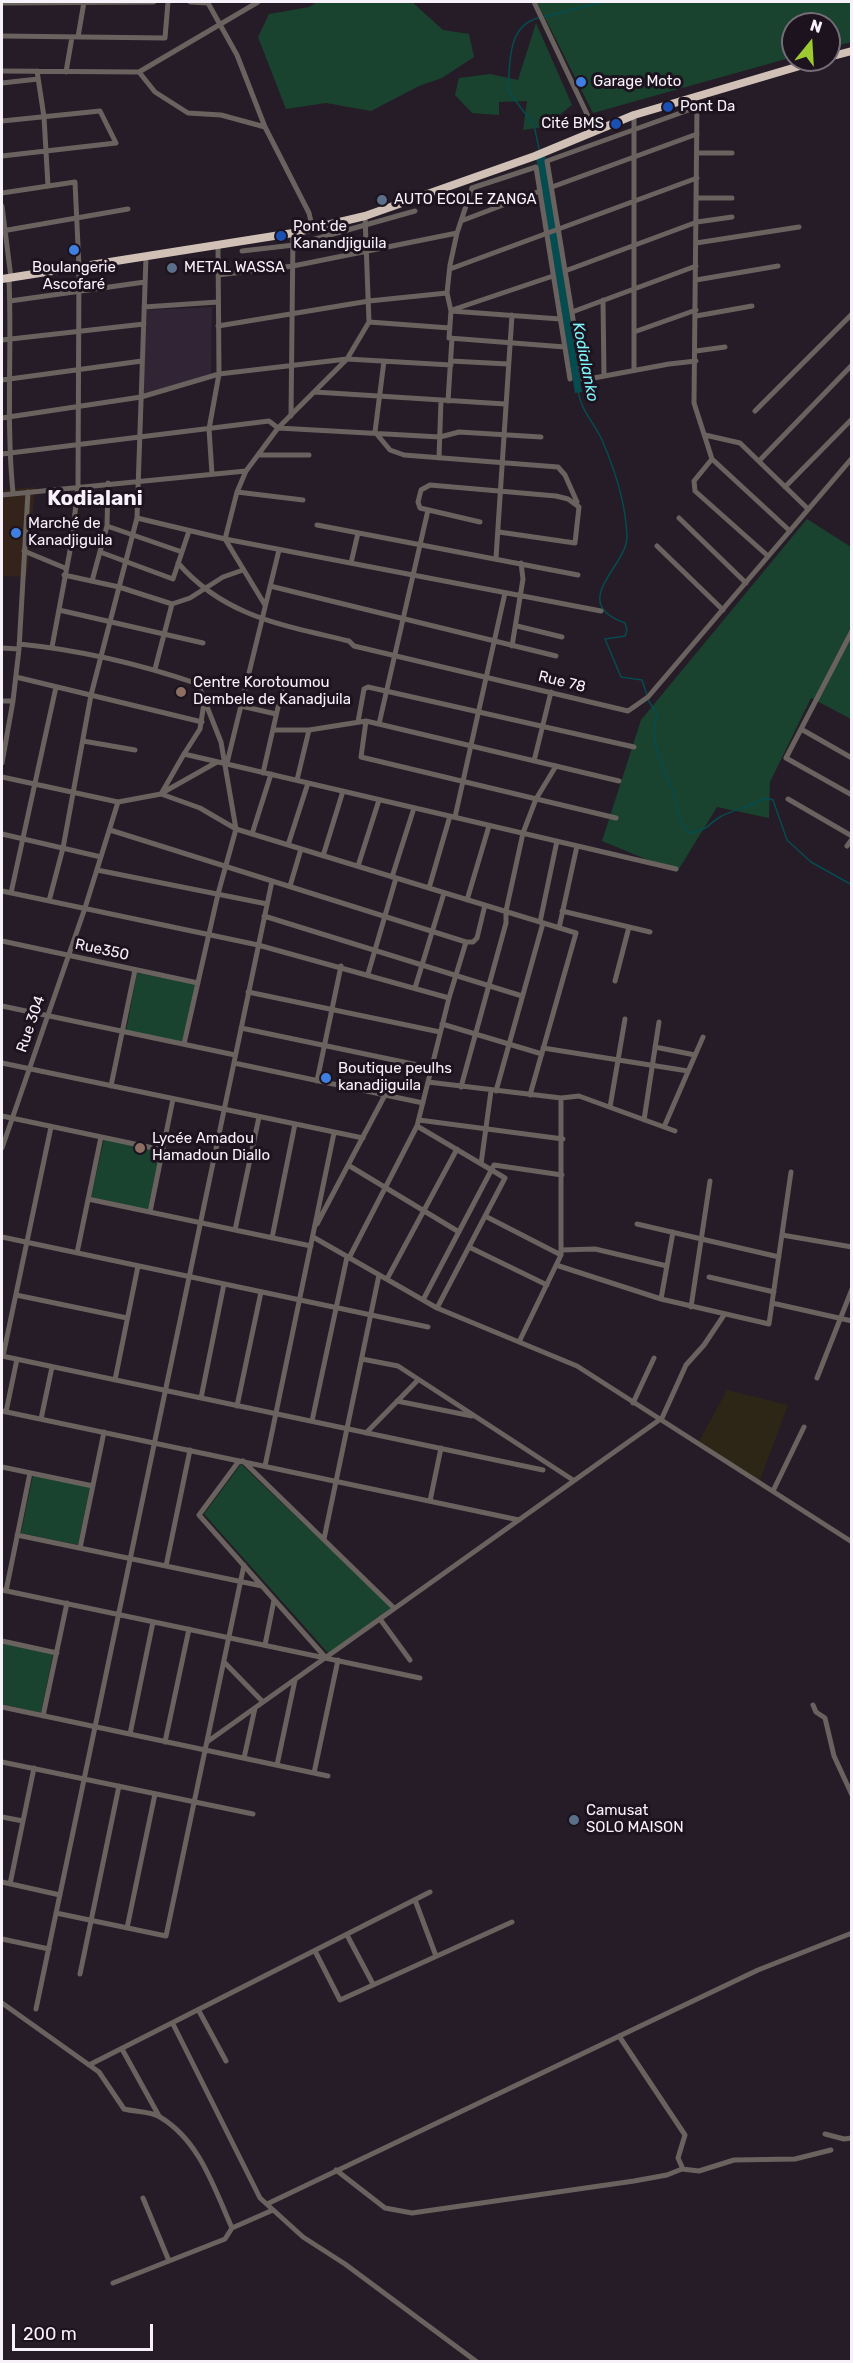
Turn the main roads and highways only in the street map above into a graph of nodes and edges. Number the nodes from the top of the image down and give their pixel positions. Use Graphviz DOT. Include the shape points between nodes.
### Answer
graph roads {
  1 [pos="781,71"];
  2 [pos="7,278"];
  1 -- 2 [label="highway" via="634,115 365,221"];
}
